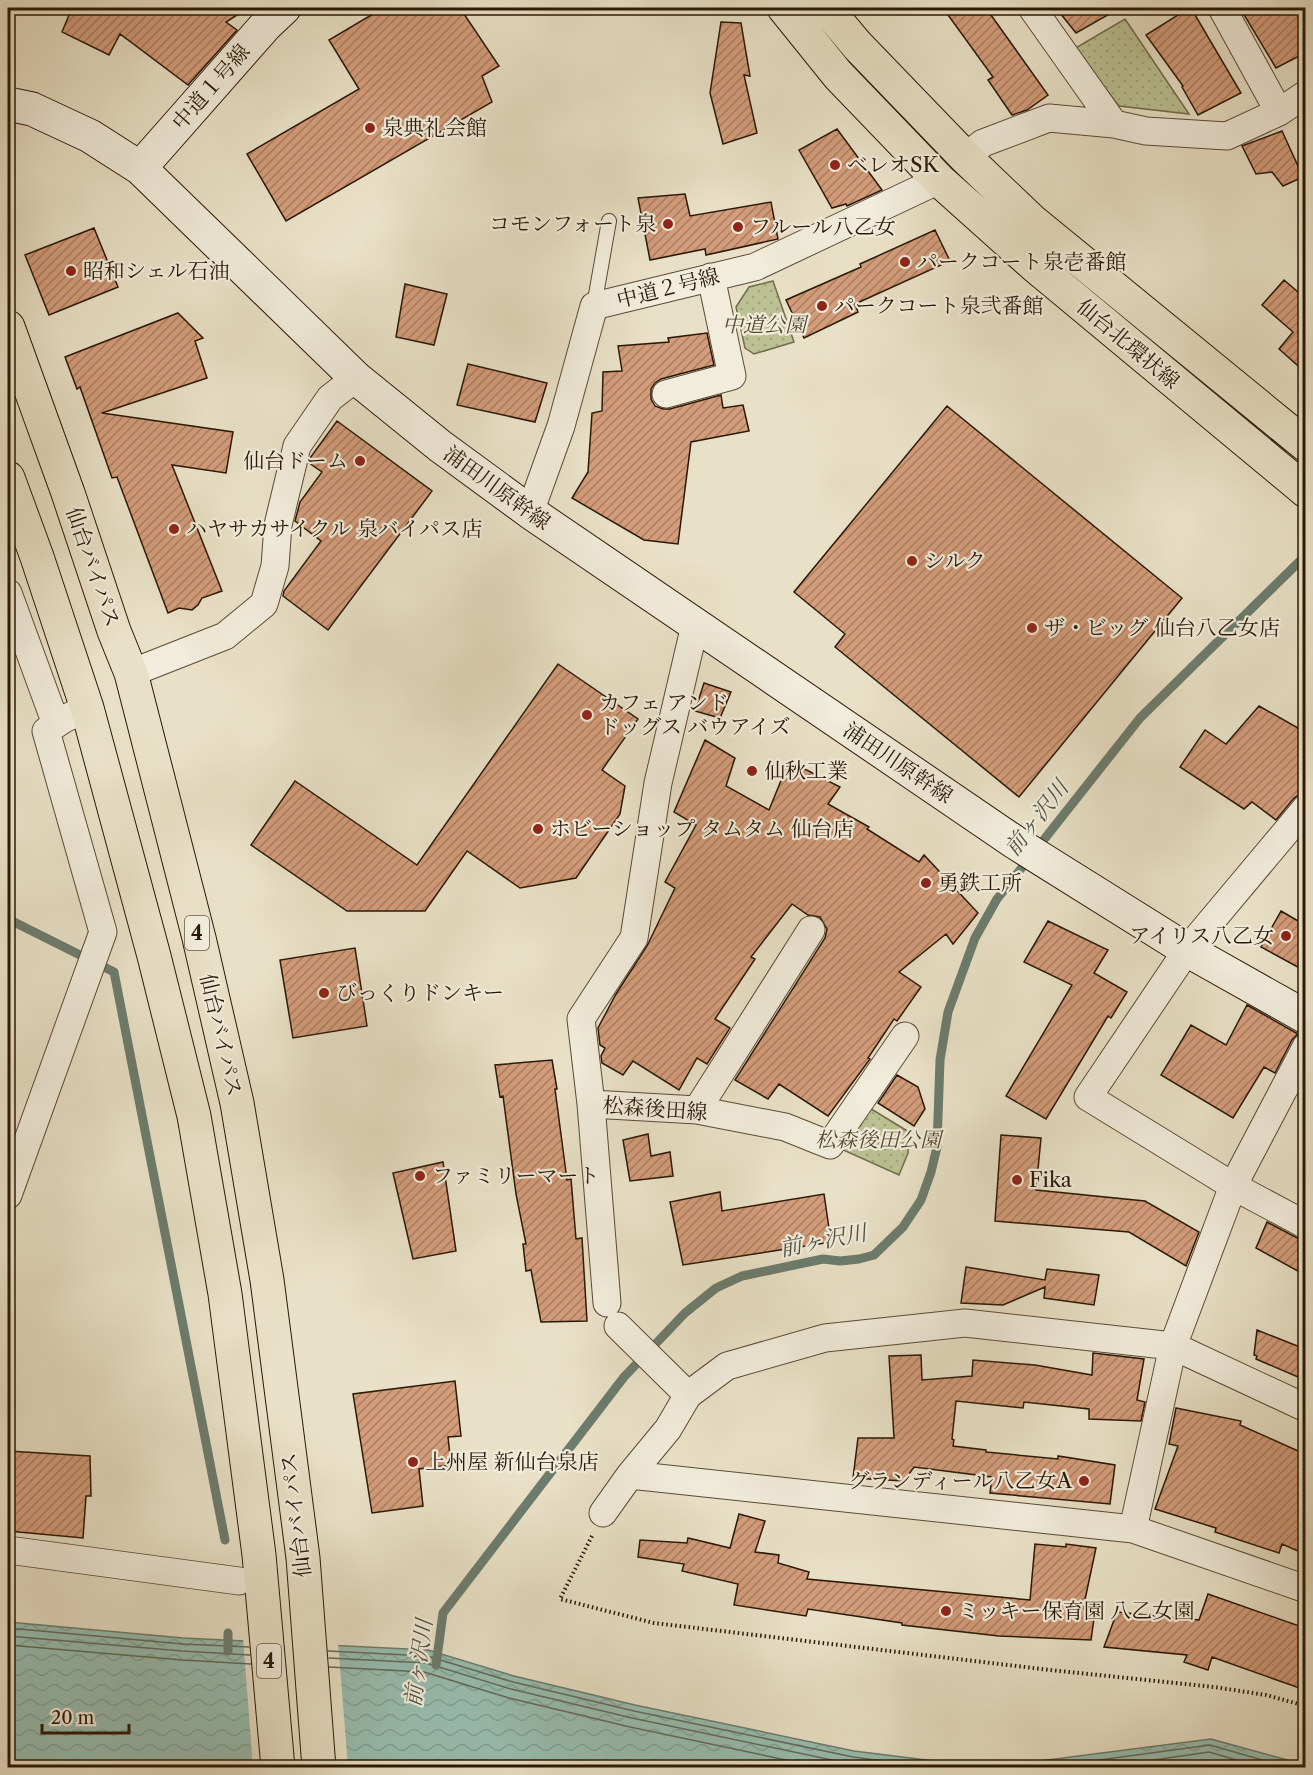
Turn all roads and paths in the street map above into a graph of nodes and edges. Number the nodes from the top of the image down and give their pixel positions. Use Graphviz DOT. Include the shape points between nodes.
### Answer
graph roads {
  1 [pos="284,8"];
  2 [pos="784,8"];
  3 [pos="826,8"];
  4 [pos="1032,8"];
  5 [pos="1222,8"];
  6 [pos="1305,94"];
  7 [pos="8,104"];
  8 [pos="1279,112"];
  9 [pos="1114,124"];
  10 [pos="965,157"];
  11 [pos="140,168"];
  12 [pos="939,180"];
  13 [pos="609,220"];
  14 [pos="711,277"];
  15 [pos="594,306"];
  16 [pos="8,327"];
  17 [pos="357,378"];
  18 [pos="666,394"];
  19 [pos="1305,445"];
  20 [pos="8,478"];
  21 [pos="1305,491"];
  22 [pos="530,513"];
  23 [pos="8,593"];
  24 [pos="695,625"];
  25 [pos="131,673"];
  26 [pos="87,708"];
  27 [pos="56,724"];
  28 [pos="1305,808"];
  29 [pos="811,930"];
  30 [pos="1187,950"];
  31 [pos="1305,1017"];
  32 [pos="905,1036"];
  33 [pos="1305,1047"];
  34 [pos="591,1104"];
  35 [pos="697,1110"];
  36 [pos="1233,1186"];
  37 [pos="8,1195"];
  38 [pos="1305,1225"];
  39 [pos="1173,1346"];
  40 [pos="688,1395"];
  41 [pos="1305,1408"];
  42 [pos="630,1474"];
  43 [pos="603,1513"];
  44 [pos="1133,1529"];
  45 [pos="8,1550"];
  46 [pos="239,1581"];
  47 [pos="1305,1589"];
  48 [pos="1305,1706"];
  49 [pos="278,1767"];
  50 [pos="319,1767"];
  1 -- 11 [label="street, 中道１号線"];
  2 -- 12 [label="main road, 仙台北環状線" via="838,75"];
  3 -- 10 [label="main road, 仙台北環状線"];
  4 -- 9 [label="street"];
  5 -- 8 [label="street"];
  6 -- 8 [label="street"];
  7 -- 11 [label="street, 浦田川原幹線" via="32,109 90,136"];
  8 -- 9 [label="street" via="1227,136 1146,131"];
  9 -- 10 [label="street" via="1049,118 983,143"];
  10 -- 19 [label="main road, 仙台北環状線" via="1031,220"];
  11 -- 17 [label="street, 浦田川原幹線"];
  12 -- 14 [label="street, 中道２号線" via="754,267"];
  12 -- 21 [label="main road, 仙台北環状線" via="1034,265"];
  13 -- 15 [label="lane"];
  14 -- 15 [label="street, 中道２号線"];
  14 -- 18 [label="street" via="732,376"];
  15 -- 22 [label="street, 中道２号線" via="561,426"];
  16 -- 25 [label="main road, 仙台バイパス / 4"];
  17 -- 22 [label="street, 浦田川原幹線"];
  17 -- 25 [label="street" via="330,398 297,446 264,604 225,636"];
  20 -- 26 [label="main road, 仙台バイパス / 4"];
  22 -- 24 [label="street, 浦田川原幹線"];
  23 -- 27 [label="street"];
  24 -- 30 [label="street, 浦田川原幹線" via="1016,843"];
  24 -- 34 [label="street, 松森後田線" via="658,783 634,938 581,1019"];
  25 -- 50 [label="main road, 仙台バイパス / 4" via="237,1103 267,1280 303,1558"];
  26 -- 27 [label="street"];
  26 -- 49 [label="main road, 仙台バイパス / 4" via="194,1116 225,1294 259,1555"];
  27 -- 37 [label="street" via="46,731 103,932"];
  28 -- 30 [label="street"];
  29 -- 35 [label="street"];
  30 -- 31 [label="street"];
  30 -- 36 [label="street" via="1088,1097"];
  32 -- 35 [label="street, 松森後田線" via="830,1145 785,1127"];
  33 -- 36 [label="street"];
  34 -- 35 [label="street, 松森後田線"];
  34 -- 40 [label="street" via="619,1323"];
  36 -- 38 [label="street"];
  36 -- 39 [label="street"];
  39 -- 40 [label="street" via="965,1323 825,1338 727,1366"];
  39 -- 41 [label="street"];
  39 -- 44 [label="street"];
  40 -- 42 [label="street" via="668,1429"];
  42 -- 43 [label="street"];
  42 -- 44 [label="street"];
  43 -- 48 [label="path" via="561,1599 654,1623 1214,1686"];
  44 -- 47 [label="street"];
  45 -- 46 [label="street"];
}
